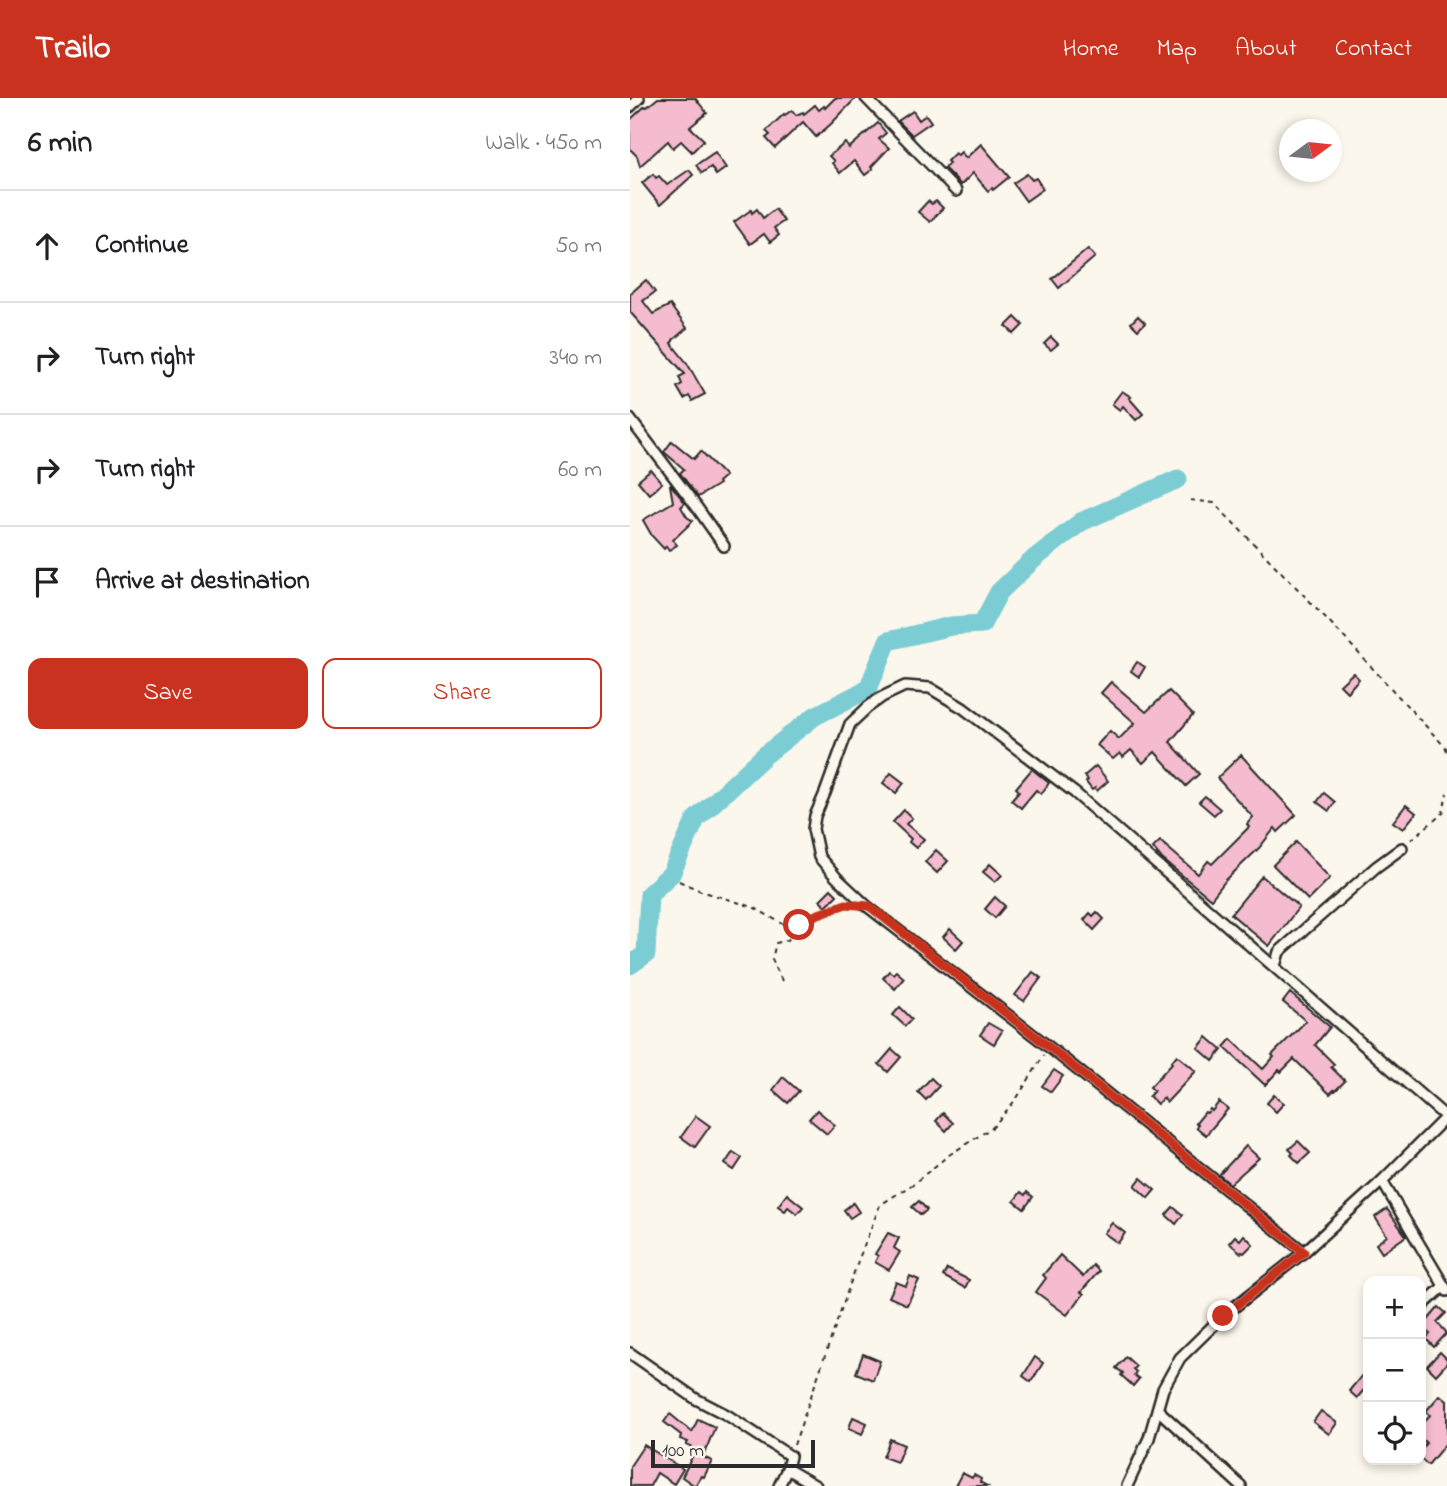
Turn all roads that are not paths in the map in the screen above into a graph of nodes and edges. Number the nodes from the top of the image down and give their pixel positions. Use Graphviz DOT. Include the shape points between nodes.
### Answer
graph roads {
  1 [pos="639,98"];
  2 [pos="866,98"];
  3 [pos="630,107"];
  4 [pos="956,191"];
  5 [pos="630,419"];
  6 [pos="724,546"];
  7 [pos="1402,848"];
  8 [pos="1275,966"];
  9 [pos="1446,1116"];
  10 [pos="1382,1181"];
  11 [pos="1304,1252"];
  12 [pos="1446,1289"];
  13 [pos="1426,1303"];
  14 [pos="630,1353"];
  15 [pos="1158,1410"];
  16 [pos="787,1469"];
  17 [pos="779,1486"];
  18 [pos="816,1486"];
  19 [pos="1127,1486"];
  20 [pos="1241,1486"];
  1 -- 3 [label="street"];
  2 -- 4 [label="street"];
  5 -- 6 [label="street"];
  7 -- 8 [label="street" via="1279,952"];
  8 -- 9 [label="street"];
  8 -- 11 [label="street" via="1075,793 930,688 905,686 867,707 850,724 813,829 819,857 836,877"];
  9 -- 10 [label="street"];
  10 -- 11 [label="street"];
  10 -- 12 [label="street"];
  11 -- 15 [label="street" via="1223,1316 1180,1358"];
  12 -- 13 [label="street"];
  14 -- 16 [label="street" via="790,1455"];
  15 -- 19 [label="street"];
  15 -- 20 [label="street"];
  16 -- 17 [label="street"];
  16 -- 18 [label="street"];
}
